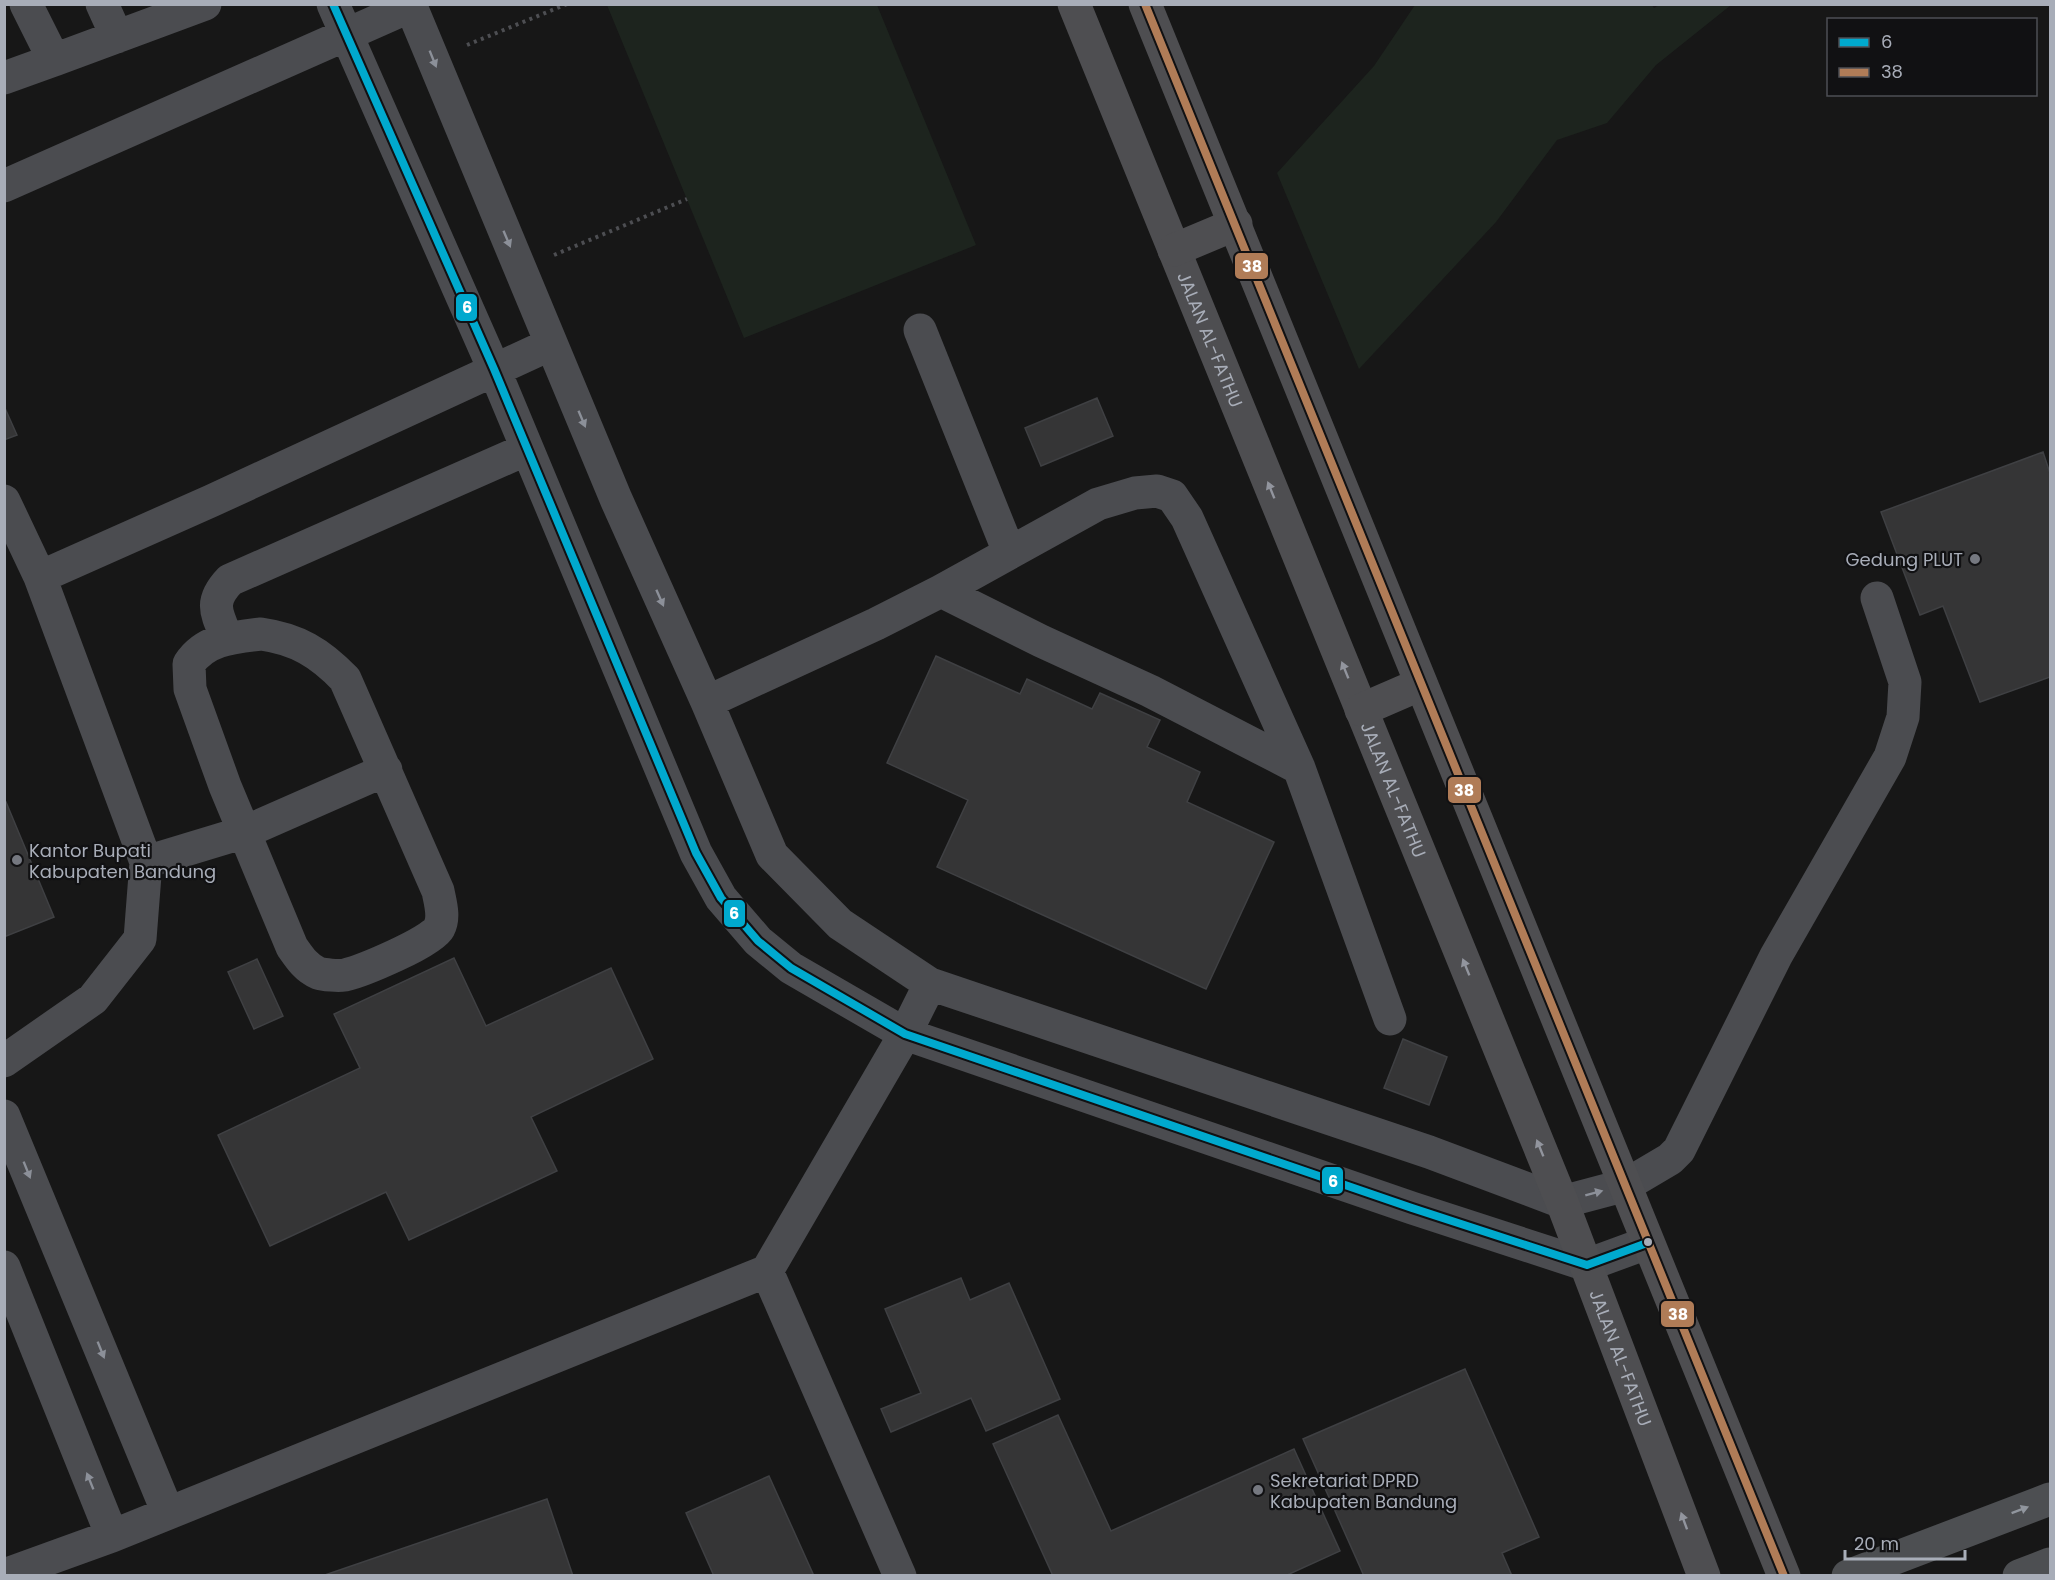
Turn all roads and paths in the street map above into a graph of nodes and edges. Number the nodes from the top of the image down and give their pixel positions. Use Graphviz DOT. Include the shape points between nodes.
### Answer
graph roads {
  1 [pos="26,4"];
  2 [pos="102,4"];
  3 [pos="205,4"];
  4 [pos="333,4"];
  5 [pos="567,4"];
  6 [pos="1074,4"];
  7 [pos="1145,4"];
  8 [pos="411,5"];
  9 [pos="347,34"];
  10 [pos="117,37"];
  11 [pos="433,58"];
  12 [pos="54,60"];
  13 [pos="4,78"];
  14 [pos="4,186"];
  15 [pos="687,199"];
  16 [pos="1236,224"];
  17 [pos="1174,250"];
  18 [pos="520,270"];
  19 [pos="920,330"];
  20 [pos="550,344"];
  21 [pos="494,369"];
  22 [pos="528,449"];
  23 [pos="4,501"];
  24 [pos="13,538"];
  25 [pos="1009,552"];
  26 [pos="40,577"];
  27 [pos="941,591"];
  28 [pos="1877,597"];
  29 [pos="227,638"];
  30 [pos="1421,684"];
  31 [pos="707,702"];
  32 [pos="1361,710"];
  33 [pos="1299,768"];
  34 [pos="386,770"];
  35 [pos="245,832"];
  36 [pos="147,862"];
  37 [pos="930,984"];
  38 [pos="1390,1019"];
  39 [pos="904,1034"];
  40 [pos="4,1061"];
  41 [pos="4,1116"];
  42 [pos="1626,1185"];
  43 [pos="1562,1202"];
  44 [pos="1647,1243"];
  45 [pos="1587,1265"];
  46 [pos="4,1267"];
  47 [pos="767,1271"];
  48 [pos="2050,1499"];
  49 [pos="168,1513"];
  50 [pos="112,1536"];
  51 [pos="2050,1563"];
  52 [pos="4,1575"];
  53 [pos="900,1575"];
  54 [pos="1704,1575"];
  55 [pos="1784,1575"];
  56 [pos="1848,1575"];
  57 [pos="2019,1575"];
  1 -- 12 [label="street"];
  2 -- 10 [label="street"];
  3 -- 10 [label="street"];
  4 -- 9 [label="street"];
  5 -- 11 [label="path"];
  6 -- 17 [label="highway, JALAN AL-FATHU"];
  7 -- 16 [label="highway"];
  8 -- 9 [label="street"];
  8 -- 11 [label="street"];
  9 -- 14 [label="street"];
  9 -- 21 [label="street"];
  10 -- 12 [label="street"];
  11 -- 18 [label="street, one-way"];
  12 -- 13 [label="street"];
  15 -- 18 [label="path"];
  16 -- 17 [label="highway"];
  16 -- 30 [label="highway"];
  32 -- 17 [label="highway, JALAN AL-FATHU, one-way"];
  18 -- 20 [label="street"];
  19 -- 25 [label="street"];
  20 -- 21 [label="street"];
  20 -- 31 [label="street, one-way"];
  21 -- 22 [label="street"];
  21 -- 26 [label="street"];
  22 -- 29 [label="street" via="230,580 218,592 216,608"];
  22 -- 39 [label="street" via="696,853 721,898 758,941 791,968"];
  23 -- 24 [label="street"];
  24 -- 26 [label="street"];
  25 -- 27 [label="street"];
  25 -- 33 [label="street" via="1098,504 1135,493 1157,491 1172,496 1187,518"];
  26 -- 36 [label="street"];
  27 -- 31 [label="street"];
  27 -- 33 [label="street"];
  28 -- 42 [label="street" via="1905,682 1903,717 1890,757 1776,956 1679,1150"];
  29 -- 34 [label="street" via="280,636 328,661 345,679"];
  29 -- 35 [label="street" via="195,656 189,664 189,681"];
  30 -- 32 [label="highway"];
  30 -- 42 [label="highway"];
  31 -- 37 [label="street" via="772,855 840,924"];
  43 -- 32 [label="highway, JALAN AL-FATHU, one-way"];
  33 -- 38 [label="street"];
  34 -- 35 [label="street"];
  34 -- 35 [label="street" via="438,891 442,914 439,928 413,948 344,975 319,974 291,947"];
  35 -- 36 [label="street"];
  36 -- 40 [label="street" via="140,939 93,999"];
  37 -- 39 [label="street"];
  37 -- 43 [label="street" via="1429,1152"];
  39 -- 45 [label="street"];
  39 -- 47 [label="street"];
  41 -- 49 [label="street, one-way"];
  43 -- 42 [label="street, one-way"];
  42 -- 44 [label="highway"];
  43 -- 45 [label="highway, JALAN AL-FATHU"];
  44 -- 45 [label="street"];
  44 -- 55 [label="highway"];
  54 -- 45 [label="highway, JALAN AL-FATHU, one-way"];
  50 -- 46 [label="street, one-way"];
  47 -- 49 [label="street"];
  47 -- 53 [label="street"];
  56 -- 48 [label="main road, one-way"];
  49 -- 50 [label="street"];
  50 -- 52 [label="street"];
  51 -- 57 [label="main road"];
}
